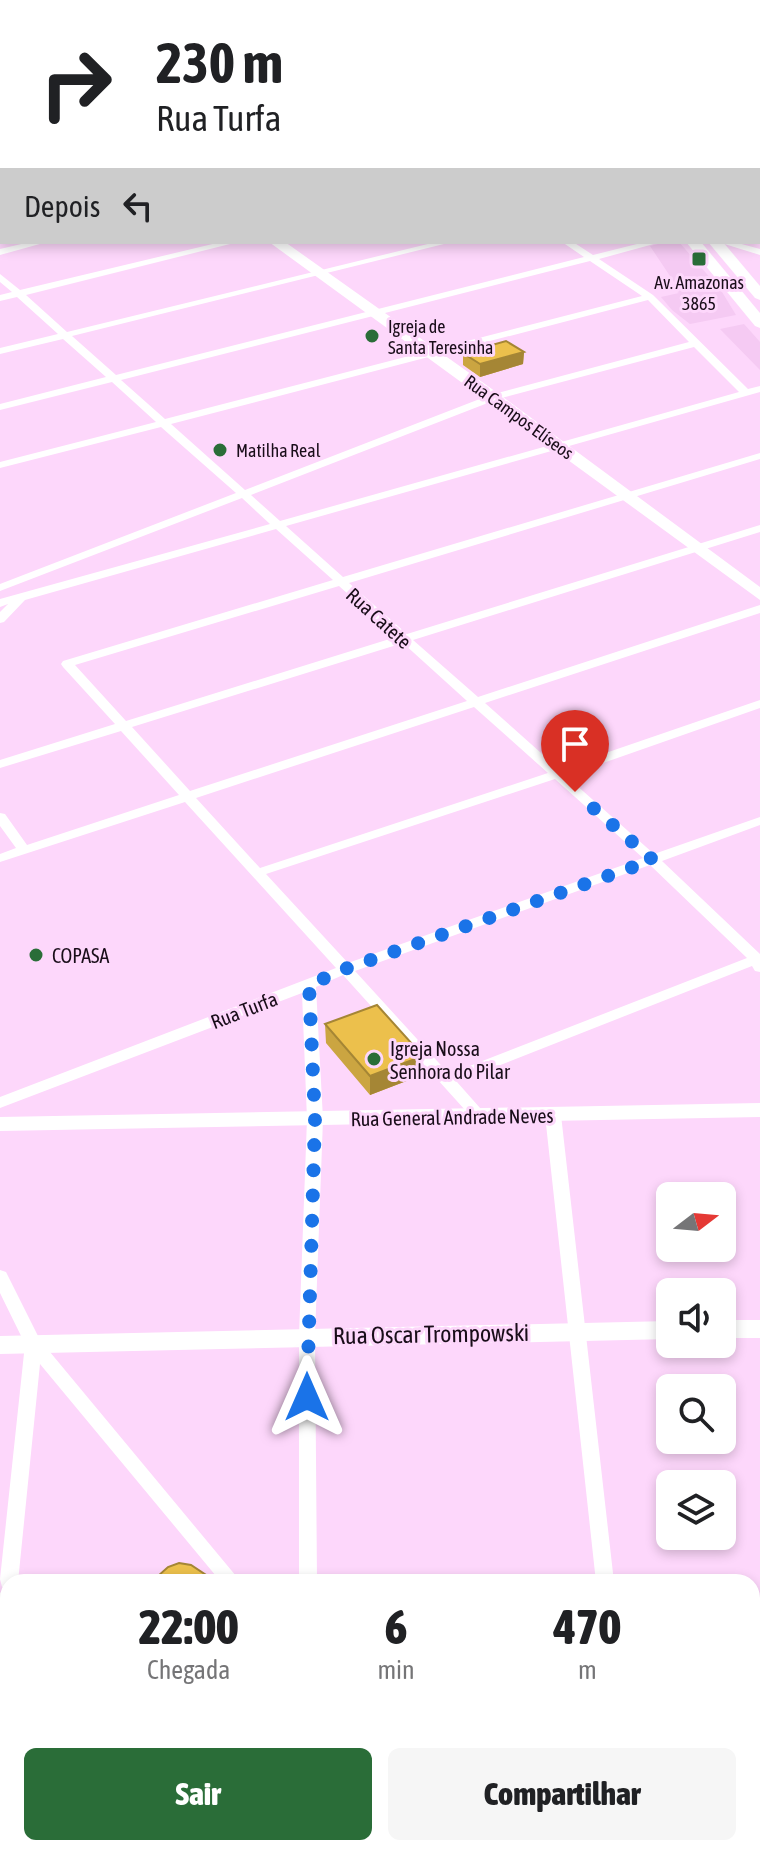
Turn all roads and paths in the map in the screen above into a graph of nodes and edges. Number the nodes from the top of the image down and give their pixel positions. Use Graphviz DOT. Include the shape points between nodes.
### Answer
graph roads {
  1 [pos="34,244"];
  2 [pos="225,244"];
  3 [pos="279,244"];
  4 [pos="438,244"];
  5 [pos="570,244"];
  6 [pos="648,244"];
  7 [pos="695,244"];
  8 [pos="717,244"];
  9 [pos="730,244"];
  10 [pos="0,252"];
  11 [pos="760,252"];
  12 [pos="592,258"];
  13 [pos="320,271"];
  14 [pos="0,277"];
  15 [pos="18,294"];
  16 [pos="760,295"];
  17 [pos="650,297"];
  18 [pos="0,298"];
  19 [pos="375,312"];
  20 [pos="760,323"];
  21 [pos="64,335"];
  22 [pos="696,343"];
  23 [pos="0,351"];
  24 [pos="432,352"];
  25 [pos="113,379"];
  26 [pos="760,389"];
  27 [pos="746,393"];
  28 [pos="494,397"];
  29 [pos="0,407"];
  30 [pos="164,423"];
  31 [pos="558,445"];
  32 [pos="760,456"];
  33 [pos="0,465"];
  34 [pos="243,493"];
  35 [pos="624,496"];
  36 [pos="278,525"];
  37 [pos="760,528"];
  38 [pos="697,548"];
  39 [pos="338,581"];
  40 [pos="0,588"];
  41 [pos="760,595"];
  42 [pos="22,597"];
  43 [pos="0,603"];
  44 [pos="760,609"];
  45 [pos="0,619"];
  46 [pos="401,637"];
  47 [pos="475,704"];
  48 [pos="760,704"];
  49 [pos="124,726"];
  50 [pos="0,764"];
  51 [pos="555,775"];
  52 [pos="188,796"];
  53 [pos="0,817"];
  54 [pos="760,821"];
  55 [pos="25,851"];
  56 [pos="0,858"];
  57 [pos="653,860"];
  58 [pos="257,873"];
  59 [pos="759,961"];
  60 [pos="345,969"];
  61 [pos="309,985"];
  62 [pos="447,1080"];
  63 [pos="0,1103"];
  64 [pos="760,1110"];
  65 [pos="553,1115"];
  66 [pos="480,1117"];
  67 [pos="315,1119"];
  68 [pos="0,1124"];
  69 [pos="0,1276"];
  70 [pos="736,1329"];
  71 [pos="760,1329"];
  72 [pos="656,1330"];
  73 [pos="575,1331"];
  74 [pos="307,1336"];
  75 [pos="33,1344"];
  76 [pos="0,1345"];
  77 [pos="10,1574"];
  78 [pos="225,1574"];
  79 [pos="308,1574"];
  80 [pos="604,1574"];
  1 -- 10 [label="street"];
  2 -- 15 [label="street"];
  3 -- 13 [label="street, Rua Campos Elíseos"];
  4 -- 13 [label="street"];
  5 -- 12 [label="street"];
  6 -- 12 [label="street"];
  7 -- 20 [label="main road"];
  8 -- 16 [label="main road"];
  9 -- 11 [label="street"];
  12 -- 17 [label="street"];
  12 -- 19 [label="street"];
  13 -- 19 [label="street, Rua Campos Elíseos"];
  13 -- 21 [label="street"];
  14 -- 15 [label="street, Rua Catete"];
  15 -- 18 [label="street"];
  15 -- 21 [label="street, Rua Catete"];
  17 -- 22 [label="street"];
  17 -- 24 [label="street"];
  19 -- 24 [label="street, Rua Campos Elíseos"];
  19 -- 25 [label="street"];
  21 -- 23 [label="street"];
  21 -- 25 [label="street, Rua Catete"];
  22 -- 27 [label="street"];
  22 -- 28 [label="street"];
  24 -- 28 [label="street, Rua Campos Elíseos"];
  24 -- 30 [label="street"];
  25 -- 29 [label="street"];
  25 -- 30 [label="street, Rua Catete"];
  26 -- 27 [label="street"];
  27 -- 31 [label="street"];
  28 -- 31 [label="street, Rua Campos Elíseos"];
  28 -- 34 [label="street"];
  30 -- 33 [label="street"];
  30 -- 34 [label="street, Rua Catete"];
  31 -- 35 [label="street, Rua Campos Elíseos"];
  31 -- 36 [label="street"];
  32 -- 35 [label="street"];
  34 -- 36 [label="street, Rua Catete"];
  34 -- 40 [label="street"];
  35 -- 38 [label="street, Rua Campos Elíseos"];
  35 -- 39 [label="street"];
  36 -- 39 [label="street, Rua Catete"];
  36 -- 42 [label="street"];
  37 -- 38 [label="street"];
  38 -- 41 [label="street, Rua Campos Elíseos"];
  38 -- 46 [label="street"];
  39 -- 46 [label="street, Rua Catete"];
  39 -- 49 [label="street" via="67,664"];
  42 -- 43 [label="street"];
  42 -- 45 [label="street"];
  44 -- 47 [label="street"];
  46 -- 47 [label="street, Rua Catete"];
  46 -- 49 [label="street"];
  47 -- 51 [label="street, Rua Catete"];
  47 -- 52 [label="street"];
  48 -- 51 [label="street"];
  49 -- 50 [label="street"];
  49 -- 52 [label="street"];
  51 -- 57 [label="street, Rua Catete"];
  51 -- 58 [label="street"];
  52 -- 55 [label="street"];
  52 -- 58 [label="street"];
  53 -- 55 [label="street"];
  54 -- 57 [label="street, Rua Turfa"];
  55 -- 56 [label="street"];
  57 -- 59 [label="street, Rua Catete"];
  57 -- 60 [label="street, Rua Turfa"];
  58 -- 60 [label="street"];
  59 -- 62 [label="street"];
  60 -- 61 [label="street, Rua Turfa"];
  60 -- 62 [label="street"];
  61 -- 63 [label="street, Rua Turfa"];
  61 -- 67 [label="street"];
  62 -- 66 [label="street"];
  64 -- 65 [label="street, Rua General Andrade Neves"];
  65 -- 66 [label="street, Rua General Andrade Neves"];
  65 -- 73 [label="street"];
  66 -- 67 [label="street, Rua General Andrade Neves"];
  67 -- 68 [label="street, Rua General Andrade Neves"];
  67 -- 74 [label="street"];
  69 -- 75 [label="street"];
  70 -- 71 [label="street"];
  72 -- 73 [label="street, Rua Oscar Trompowski"];
  73 -- 74 [label="street, Rua Oscar Trompowski"];
  73 -- 80 [label="street"];
  74 -- 75 [label="street, Rua Oscar Trompowski"];
  74 -- 79 [label="street"];
  75 -- 76 [label="street, Rua Oscar Trompowski"];
  75 -- 77 [label="street"];
  75 -- 78 [label="street"];
}
